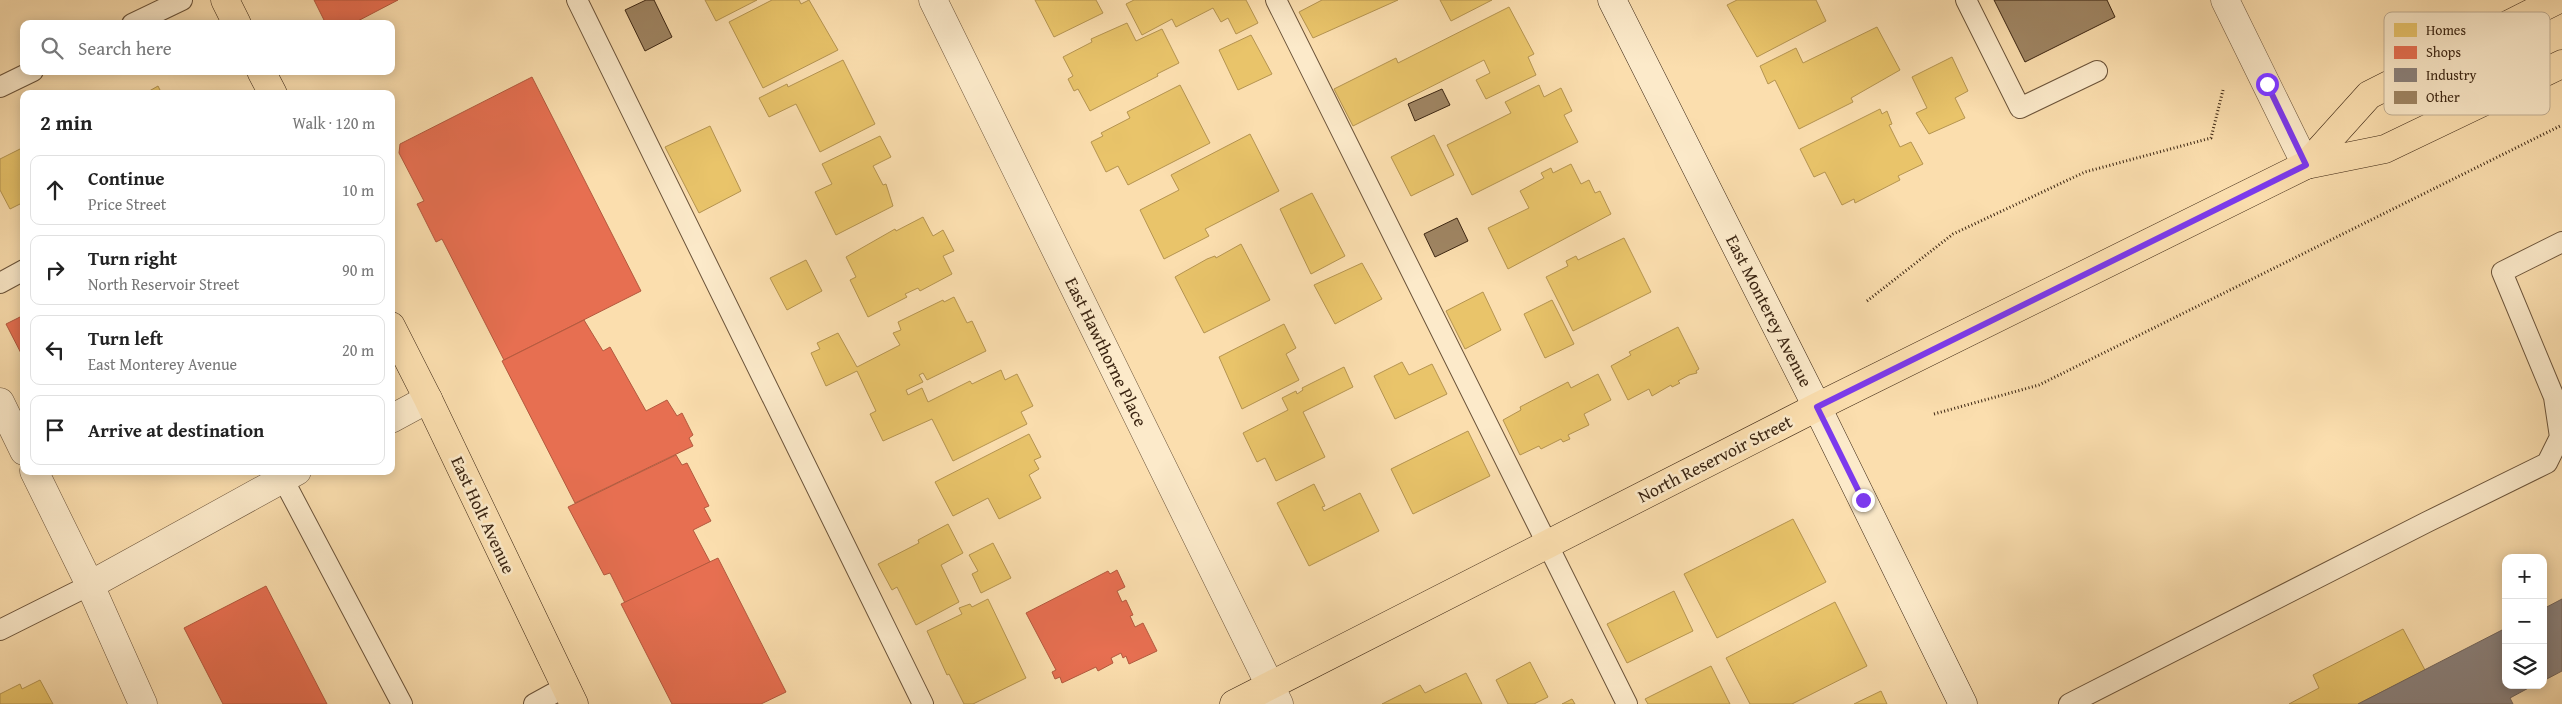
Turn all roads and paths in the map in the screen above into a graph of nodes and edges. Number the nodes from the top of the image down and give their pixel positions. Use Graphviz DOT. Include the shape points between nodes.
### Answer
graph roads {
  1 [pos="182,0"];
  2 [pos="225,0"];
  3 [pos="577,0"];
  4 [pos="933,0"];
  5 [pos="1276,0"];
  6 [pos="1612,0"];
  7 [pos="1966,0"];
  8 [pos="2225,0"];
  9 [pos="2558,0"];
  10 [pos="2534,12"];
  11 [pos="140,20"];
  12 [pos="235,20"];
  13 [pos="2562,64"];
  14 [pos="2550,70"];
  15 [pos="2096,71"];
  16 [pos="25,75"];
  17 [pos="263,75"];
  18 [pos="0,87"];
  19 [pos="2384,87"];
  20 [pos="271,90"];
  21 [pos="2224,90"];
  22 [pos="2456,115"];
  23 [pos="2562,125"];
  24 [pos="2306,165"];
  25 [pos="2562,242"];
  26 [pos="20,272"];
  27 [pos="0,283"];
  28 [pos="1867,301"];
  29 [pos="395,334"];
  30 [pos="428,399"];
  31 [pos="0,402"];
  32 [pos="1817,407"];
  33 [pos="1934,414"];
  34 [pos="395,417"];
  35 [pos="20,443"];
  36 [pos="2555,463"];
  37 [pos="36,475"];
  38 [pos="290,475"];
  39 [pos="1547,544"];
  40 [pos="90,585"];
  41 [pos="0,630"];
  42 [pos="1274,695"];
  43 [pos="570,696"];
  44 [pos="143,704"];
  45 [pos="402,704"];
  46 [pos="534,704"];
  47 [pos="923,704"];
  48 [pos="1234,704"];
  49 [pos="1627,704"];
  50 [pos="1963,704"];
  51 [pos="2069,704"];
  1 -- 11 [label="lane"];
  2 -- 12 [label="main road"];
  3 -- 47 [label="lane"];
  4 -- 42 [label="street, East Hawthorne Place"];
  5 -- 39 [label="lane"];
  6 -- 32 [label="street, East Monterey Avenue"];
  7 -- 15 [label="lane" via="2020,108"];
  8 -- 24 [label="street"];
  9 -- 10 [label="main road, North Reservoir Street"];
  13 -- 14 [label="main road, North Reservoir Street"];
  16 -- 18 [label="lane"];
  17 -- 20 [label="main road"];
  19 -- 24 [label="main road, North Reservoir Street" via="2369,95"];
  21 -- 28 [label="path" via="2211,138 2085,172 1953,234"];
  22 -- 24 [label="main road, North Reservoir Street" via="2385,149"];
  23 -- 33 [label="path" via="2039,385"];
  24 -- 32 [label="main road, North Reservoir Street"];
  25 -- 36 [label="lane" via="2502,272 2554,398 2560,437"];
  26 -- 27 [label="lane"];
  29 -- 30 [label="main road, East Holt Avenue"];
  30 -- 34 [label="street"];
  30 -- 43 [label="main road, East Holt Avenue"];
  31 -- 35 [label="street"];
  32 -- 39 [label="main road, North Reservoir Street"];
  32 -- 50 [label="street, East Monterey Avenue"];
  36 -- 51 [label="lane" via="2427,522"];
  37 -- 40 [label="street"];
  38 -- 40 [label="street"];
  38 -- 45 [label="lane"];
  39 -- 42 [label="main road, North Reservoir Street"];
  39 -- 49 [label="lane"];
  40 -- 41 [label="lane"];
  40 -- 44 [label="street"];
  42 -- 48 [label="main road, North Reservoir Street"];
  43 -- 46 [label="lane"];
}
